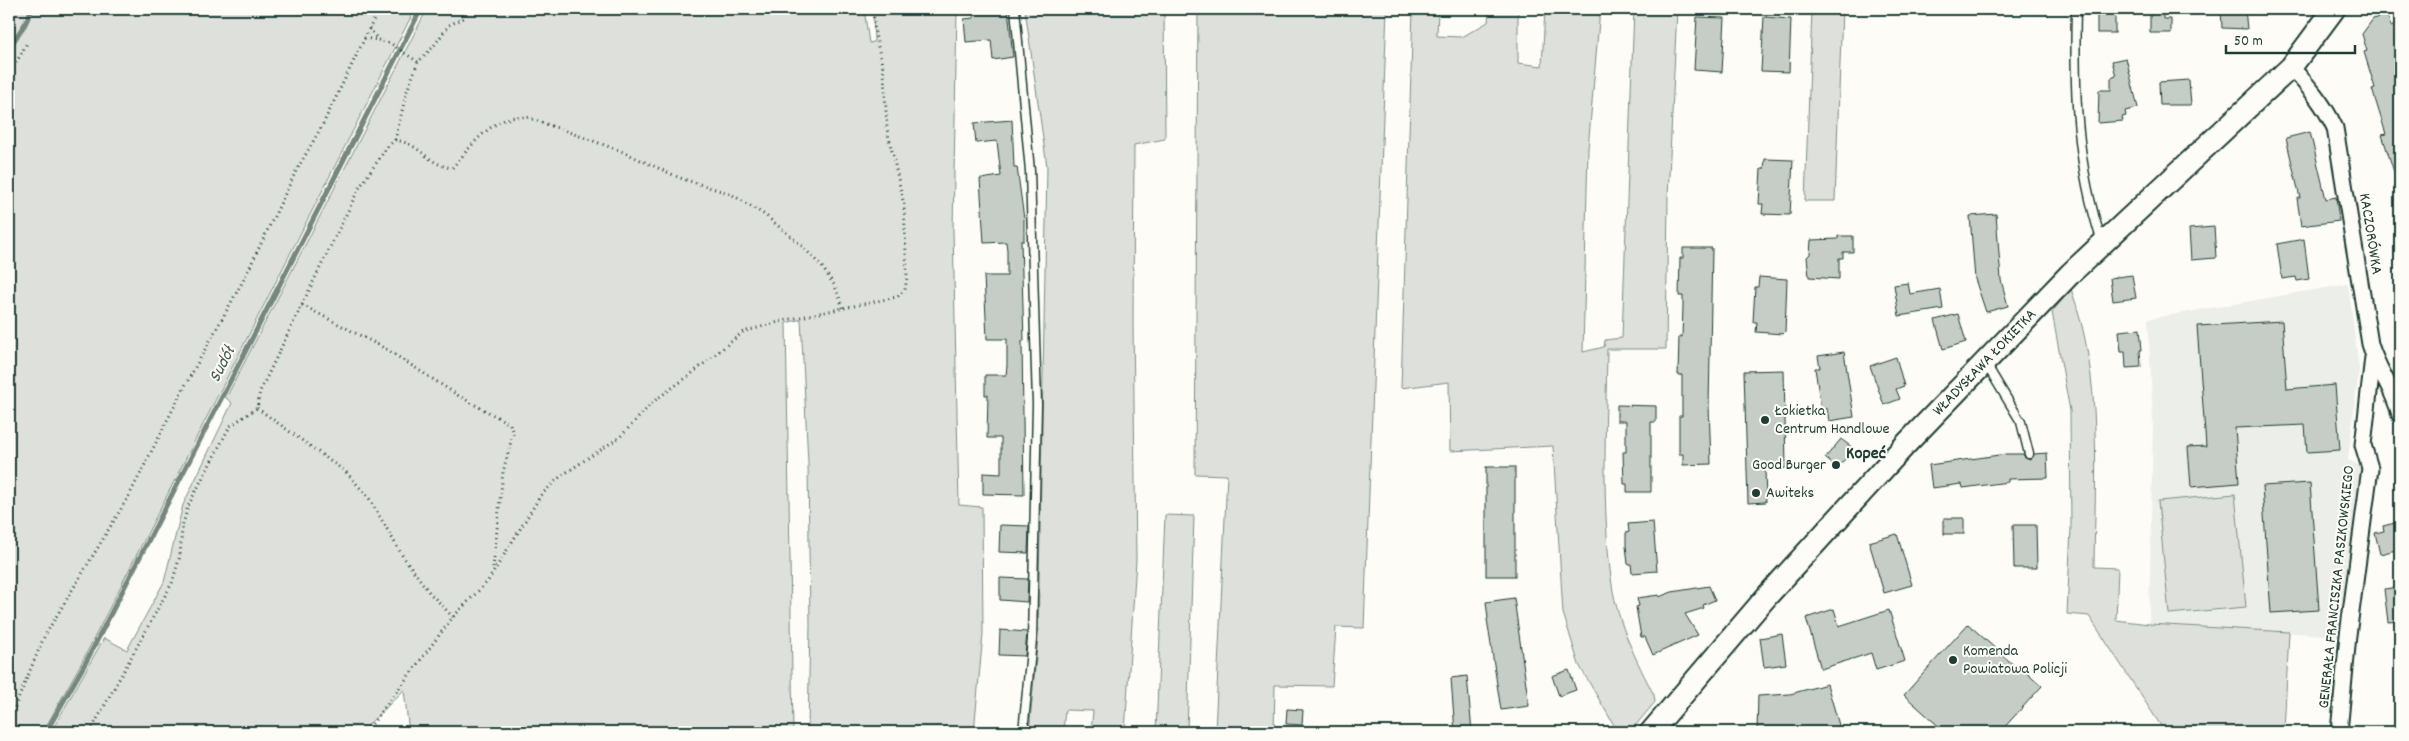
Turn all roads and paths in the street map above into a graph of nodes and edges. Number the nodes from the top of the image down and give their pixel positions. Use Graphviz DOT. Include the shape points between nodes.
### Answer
graph roads {
  1 [pos="379,9"];
  2 [pos="466,9"];
  3 [pos="872,9"];
  4 [pos="1015,9"];
  5 [pos="2076,9"];
  6 [pos="2334,9"];
  7 [pos="369,28"];
  8 [pos="364,38"];
  9 [pos="378,40"];
  10 [pos="28,41"];
  11 [pos="418,62"];
  12 [pos="2291,68"];
  13 [pos="9,76"];
  14 [pos="395,140"];
  15 [pos="2102,244"];
  16 [pos="302,305"];
  17 [pos="843,308"];
  18 [pos="2373,357"];
  19 [pos="1985,362"];
  20 [pos="257,408"];
  21 [pos="2400,415"];
  22 [pos="2029,454"];
  23 [pos="493,569"];
  24 [pos="453,617"];
  25 [pos="9,721"];
  26 [pos="90,732"];
  27 [pos="366,732"];
  28 [pos="1023,732"];
  29 [pos="1651,732"];
  30 [pos="2340,732"];
  1 -- 7 [label="path"];
  2 -- 11 [label="path" via="464,18 449,25"];
  3 -- 17 [label="path" via="884,73 887,129 904,205 906,285 898,296"];
  4 -- 28 [label="lane" via="1030,171 1037,404 1032,640"];
  5 -- 15 [label="lane" via="2074,71 2077,127 2088,196"];
  6 -- 12 [label="street, WŁADYSŁAWA ŁOKIETKA"];
  7 -- 8 [label="path"];
  7 -- 9 [label="path"];
  8 -- 9 [label="path"];
  8 -- 25 [label="path" via="244,279 130,494 44,637"];
  9 -- 11 [label="path"];
  10 -- 13 [label="path"];
  11 -- 14 [label="path" via="406,91"];
  12 -- 15 [label="street, WŁADYSŁAWA ŁOKIETKA"];
  12 -- 18 [label="street, KACZORÓWKA" via="2315,93 2335,128"];
  14 -- 16 [label="path" via="358,190"];
  14 -- 17 [label="path" via="410,142 440,166 452,168 482,134 514,115 621,151 680,178 731,194 765,215 822,267 835,286"];
  15 -- 19 [label="street, WŁADYSŁAWA ŁOKIETKA"];
  16 -- 20 [label="path" via="260,391"];
  16 -- 23 [label="path" via="386,349 510,424 513,434 503,472"];
  17 -- 23 [label="path" via="753,328 734,338 690,376 654,401 620,437 561,476 541,495"];
  18 -- 21 [label="street, KACZORÓWKA" via="2391,387"];
  18 -- 30 [label="street, GENERAŁA FRANCISZKA PASZKOWSKIEGO" via="2363,445 2370,468 2348,635"];
  19 -- 22 [label="lane" via="2021,422"];
  19 -- 29 [label="street, WŁADYSŁAWA ŁOKIETKA" via="1768,594"];
  20 -- 24 [label="path" via="346,472 369,498 402,555 429,592"];
  20 -- 26 [label="path" via="230,426 188,506 172,583"];
  23 -- 24 [label="path" via="488,581"];
  24 -- 27 [label="path"];
}
